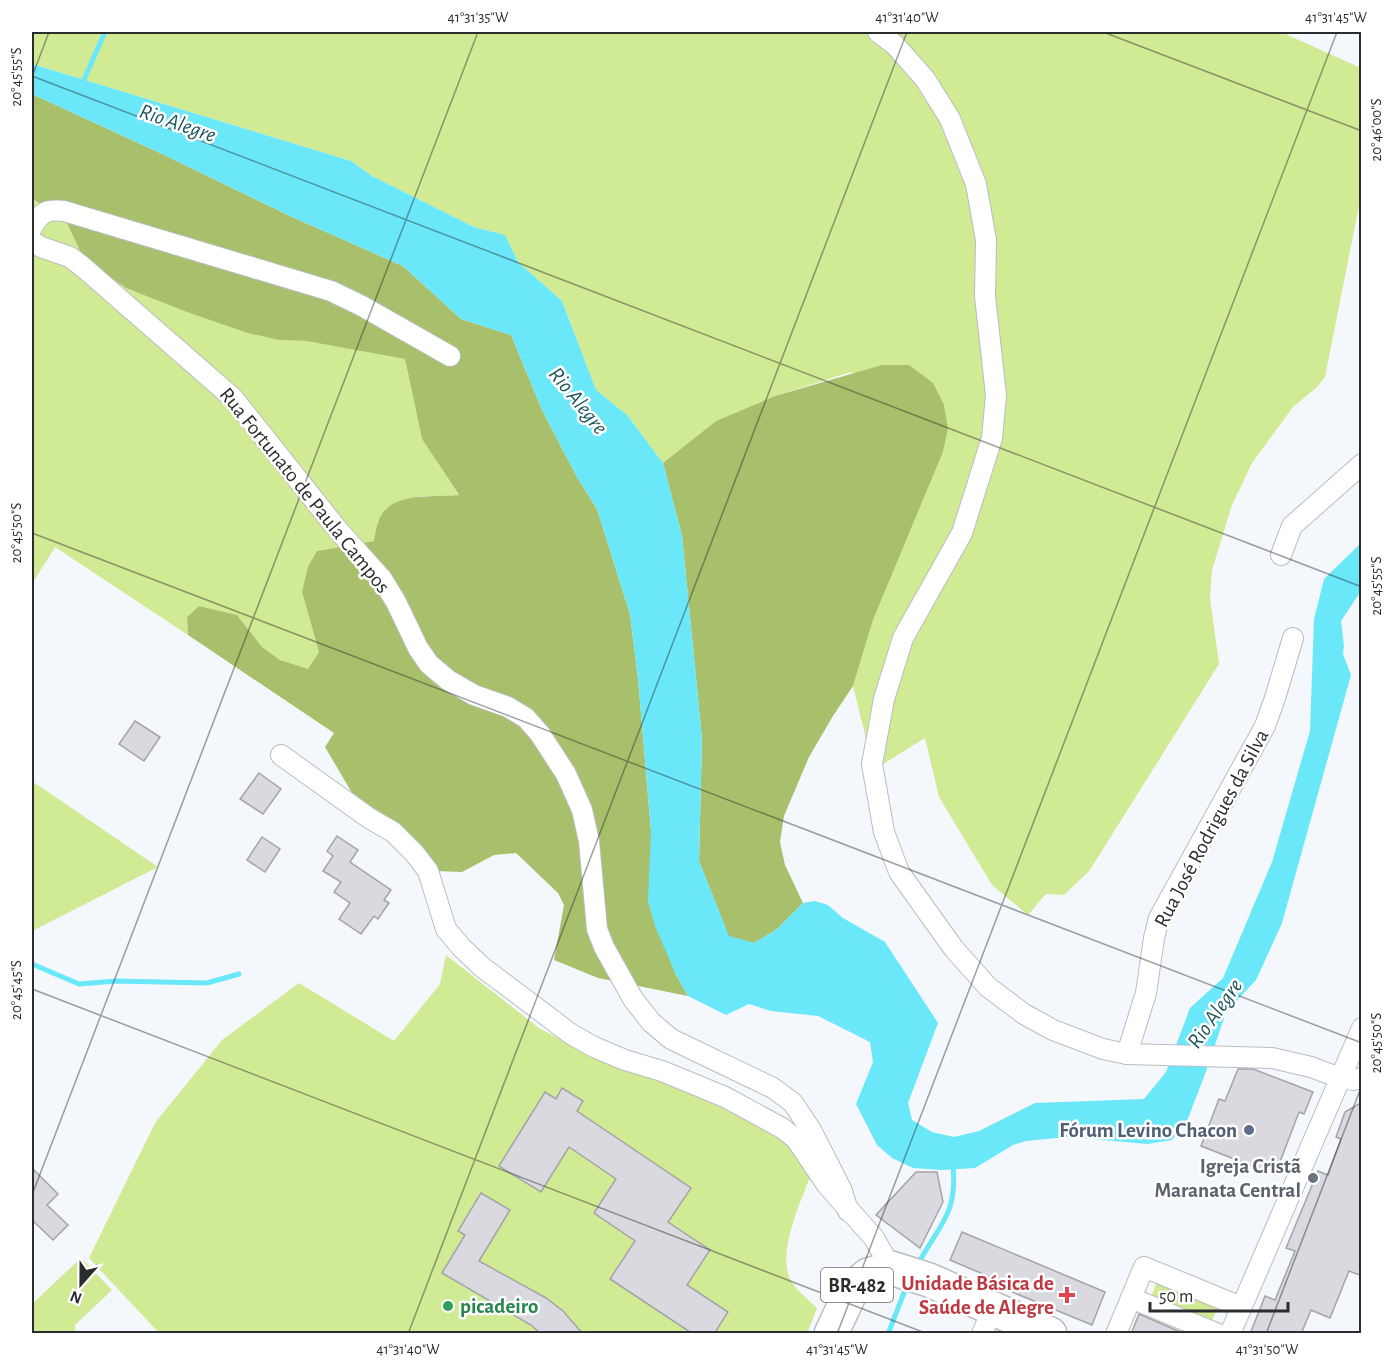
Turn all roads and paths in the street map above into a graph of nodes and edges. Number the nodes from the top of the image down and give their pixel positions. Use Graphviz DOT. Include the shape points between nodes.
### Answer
graph roads {
  1 [pos="878,32"];
  2 [pos="32,228"];
  3 [pos="32,241"];
  4 [pos="450,356"];
  5 [pos="1362,464"];
  6 [pos="1281,555"];
  7 [pos="1293,638"];
  8 [pos="281,755"];
  9 [pos="1362,1028"];
  10 [pos="1127,1054"];
  11 [pos="1340,1078"];
  12 [pos="1362,1078"];
  13 [pos="848,1211"];
  14 [pos="909,1273"];
  15 [pos="1131,1298"];
  16 [pos="1241,1307"];
  17 [pos="988,1321"];
  18 [pos="831,1334"];
  19 [pos="1050,1334"];
  20 [pos="1116,1334"];
  21 [pos="1218,1334"];
  22 [pos="1230,1334"];
  1 -- 10 [label="street" via="925,78 950,119 976,184 986,240 985,296 996,395 992,438 962,533 903,638 884,699 872,764 884,832 899,872 954,949 988,987 1053,1030"];
  2 -- 4 [label="street" via="43,212 64,211 292,278 362,306"];
  3 -- 13 [label="street, Rua Fortunato de Paula Campos" via="70,257 83,267 233,398 382,579 429,664 474,695 526,718 540,734 566,774 582,810 589,841 597,929 633,999 671,1039 764,1083 793,1103 830,1167"];
  5 -- 6 [label="street" via="1292,526"];
  7 -- 10 [label="street, Rua José Rodrigues da Silva" via="1265,726 1159,918 1146,993"];
  8 -- 13 [label="street" via="393,832 415,854 428,871 446,929 482,967 594,1047 693,1083 782,1128 796,1139"];
  9 -- 11 [label="street"];
  10 -- 11 [label="street" via="1272,1058"];
  11 -- 12 [label="street"];
  11 -- 16 [label="street"];
  13 -- 14 [label="street, Rua Fortunato de Paula Campos"];
  14 -- 17 [label="highway"];
  14 -- 18 [label="highway, BR-482" via="868,1275 852,1289"];
  15 -- 16 [label="street" via="1144,1267"];
  15 -- 20 [label="street"];
  15 -- 21 [label="street"];
  16 -- 22 [label="street"];
  17 -- 19 [label="highway"];
}
